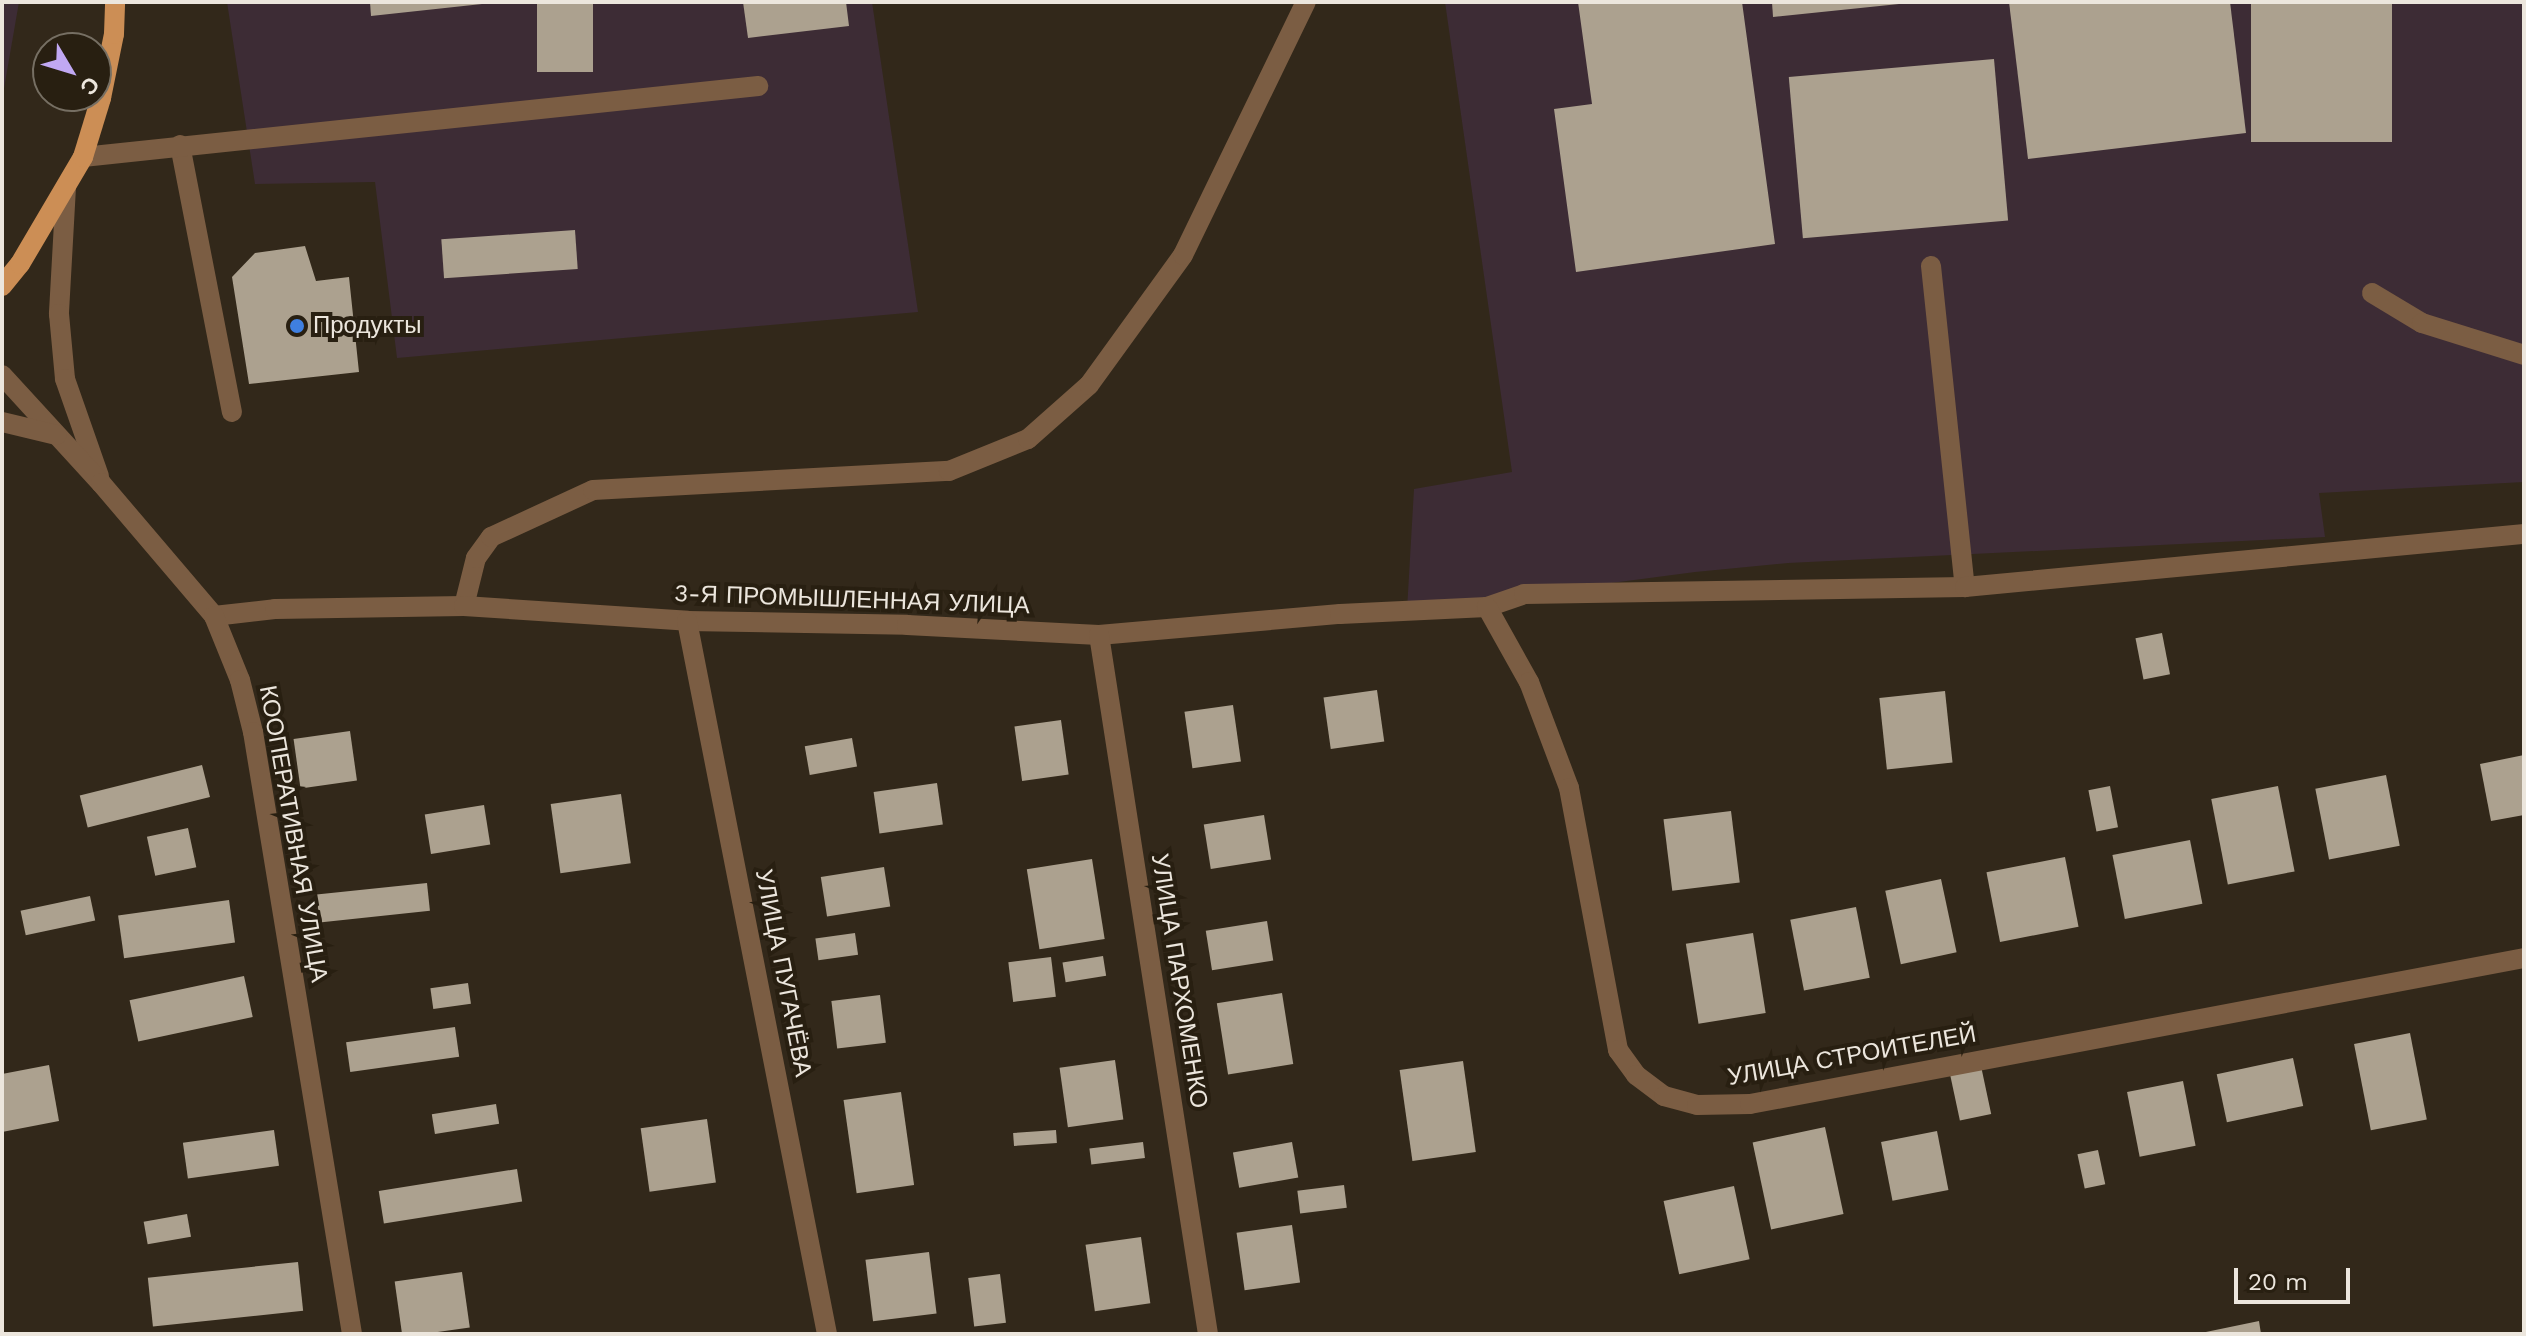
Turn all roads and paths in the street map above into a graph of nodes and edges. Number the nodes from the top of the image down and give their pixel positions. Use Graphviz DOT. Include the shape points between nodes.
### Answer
graph roads {
  1 [pos="115,2"];
  2 [pos="1306,2"];
  3 [pos="758,86"];
  4 [pos="180,145"];
  5 [pos="83,157"];
  6 [pos="66,187"];
  7 [pos="1931,266"];
  8 [pos="2,286"];
  9 [pos="2372,293"];
  10 [pos="2524,355"];
  11 [pos="2,375"];
  12 [pos="232,412"];
  13 [pos="2,422"];
  14 [pos="56,435"];
  15 [pos="101,483"];
  16 [pos="2524,534"];
  17 [pos="1965,587"];
  18 [pos="464,606"];
  19 [pos="1487,607"];
  20 [pos="214,616"];
  21 [pos="687,621"];
  22 [pos="1099,635"];
  23 [pos="2524,958"];
  24 [pos="352,1334"];
  25 [pos="827,1334"];
  26 [pos="1208,1334"];
  1 -- 5 [label="main road" via="101,98"];
  2 -- 18 [label="street" via="1183,255 1089,385 1028,439 949,471 593,490 491,537 476,558"];
  3 -- 4 [label="street"];
  4 -- 5 [label="street"];
  4 -- 12 [label="street"];
  5 -- 6 [label="main road"];
  6 -- 8 [label="main road"];
  6 -- 15 [label="street" via="59,314 65,379"];
  7 -- 17 [label="street"];
  9 -- 10 [label="street" via="2422,323"];
  11 -- 14 [label="street, КООПЕРАТИВНАЯ УЛИЦА"];
  13 -- 14 [label="street"];
  14 -- 15 [label="street, КООПЕРАТИВНАЯ УЛИЦА"];
  15 -- 20 [label="street, КООПЕРАТИВНАЯ УЛИЦА"];
  16 -- 17 [label="street, 3-Я ПРОМЫШЛЕННАЯ УЛИЦА"];
  17 -- 19 [label="street, 3-Я ПРОМЫШЛЕННАЯ УЛИЦА" via="1524,594"];
  18 -- 20 [label="street, 3-Я ПРОМЫШЛЕННАЯ УЛИЦА" via="275,609"];
  18 -- 21 [label="street, 3-Я ПРОМЫШЛЕННАЯ УЛИЦА"];
  19 -- 22 [label="street, 3-Я ПРОМЫШЛЕННАЯ УЛИЦА"];
  19 -- 23 [label="street, УЛИЦА СТРОИТЕЛЕЙ" via="1529,682 1569,788 1618,1050 1636,1075 1664,1096 1697,1105 1750,1104"];
  20 -- 24 [label="street, КООПЕРАТИВНАЯ УЛИЦА" via="240,680 253,732"];
  21 -- 22 [label="street, 3-Я ПРОМЫШЛЕННАЯ УЛИЦА"];
  21 -- 25 [label="street, УЛИЦА ПУГАЧЁВА"];
  22 -- 26 [label="street, УЛИЦА ПАРХОМЕНКО"];
}
